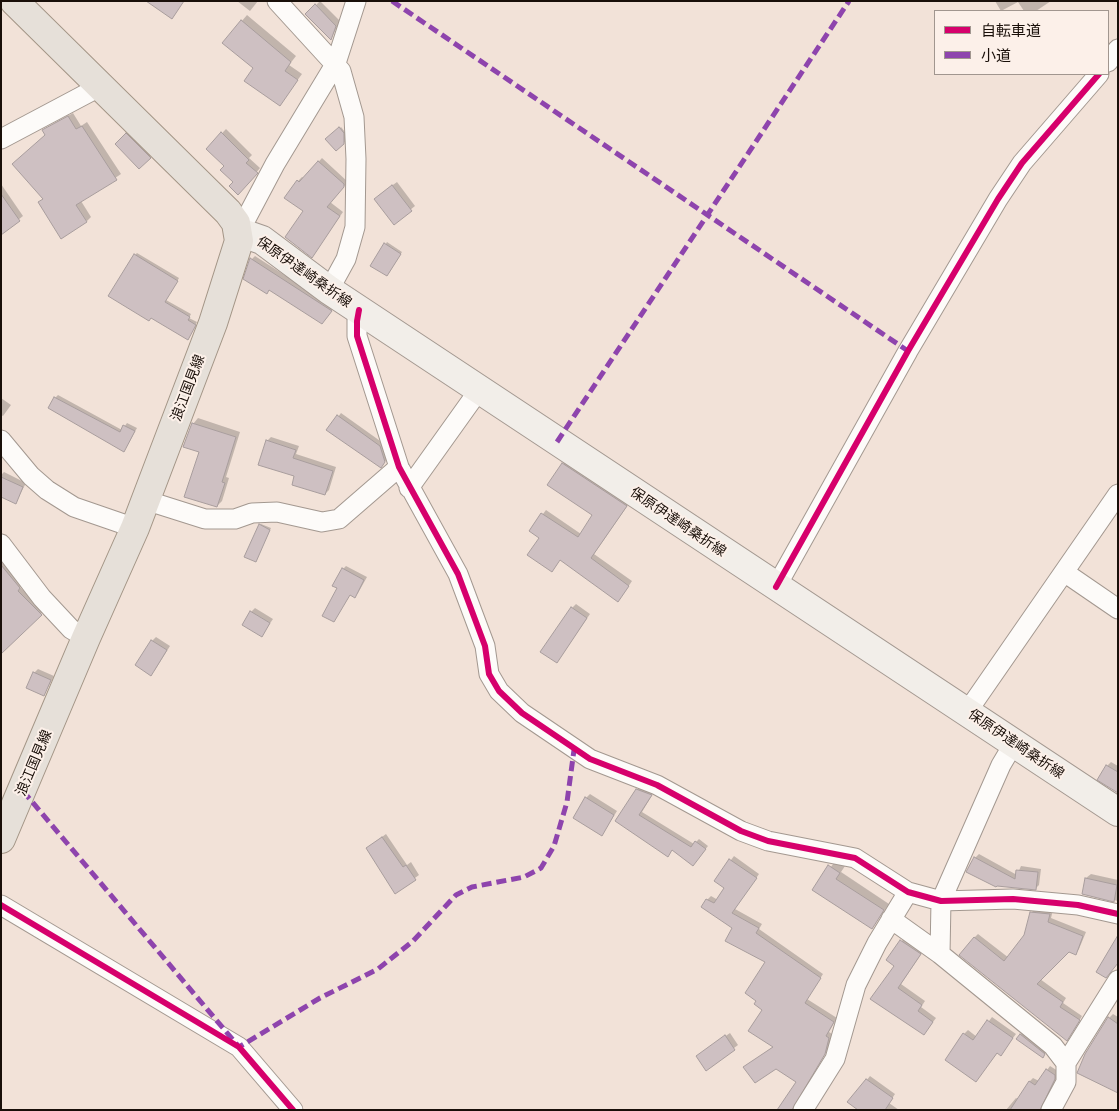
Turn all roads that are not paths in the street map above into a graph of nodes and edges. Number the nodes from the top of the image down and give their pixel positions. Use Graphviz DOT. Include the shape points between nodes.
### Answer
graph roads {
  1 [pos="14,1"];
  2 [pos="276,1"];
  3 [pos="356,1"];
  4 [pos="1118,49"];
  5 [pos="1109,61"];
  6 [pos="336,63"];
  7 [pos="1098,75"];
  8 [pos="100,86"];
  9 [pos="1,140"];
  10 [pos="239,232"];
  11 [pos="329,290"];
  12 [pos="360,310"];
  13 [pos="479,390"];
  14 [pos="2,442"];
  15 [pos="399,467"];
  16 [pos="409,488"];
  17 [pos="1118,494"];
  18 [pos="145,500"];
  19 [pos="135,528"];
  20 [pos="1,544"];
  21 [pos="1064,572"];
  22 [pos="776,586"];
  23 [pos="1118,609"];
  24 [pos="86,638"];
  25 [pos="967,712"];
  26 [pos="1014,743"];
  27 [pos="1118,812"];
  28 [pos="1,840"];
  29 [pos="908,892"];
  30 [pos="941,901"];
  31 [pos="1,905"];
  32 [pos="1118,914"];
  33 [pos="891,919"];
  34 [pos="940,954"];
  35 [pos="1118,980"];
  36 [pos="1066,1063"];
  37 [pos="293,1110"];
  38 [pos="803,1110"];
  39 [pos="1051,1110"];
  1 -- 8 [label="main road"];
  2 -- 6 [label="street"];
  3 -- 6 [label="street"];
  4 -- 5 [label="street"];
  6 -- 10 [label="street" via="275,164"];
  6 -- 11 [label="street" via="354,117 356,200 351,246"];
  7 -- 22 [label="street" via="1022,163 998,199"];
  8 -- 9 [label="street"];
  8 -- 10 [label="main road" via="234,218"];
  10 -- 11 [label="main road, 保原伊達崎桑折線" via="262,240"];
  10 -- 18 [label="main road, 浪江国見線" via="213,323"];
  11 -- 12 [label="main road, 保原伊達崎桑折線"];
  12 -- 13 [label="main road, 保原伊達崎桑折線"];
  12 -- 15 [label="street" via="357,336"];
  13 -- 16 [label="street"];
  13 -- 22 [label="main road, 保原伊達崎桑折線"];
  14 -- 19 [label="street" via="31,476 54,495 74,507"];
  15 -- 16 [label="street"];
  15 -- 18 [label="street" via="339,519 322,522 277,512 252,513 235,520 205,519"];
  16 -- 29 [label="street" via="458,574 485,646 492,680 522,713 590,759 657,785 740,831 768,841 855,858"];
  17 -- 21 [label="street"];
  18 -- 19 [label="main road, 浪江国見線"];
  19 -- 24 [label="main road, 浪江国見線"];
  20 -- 24 [label="street" via="42,598 71,629"];
  21 -- 23 [label="street"];
  21 -- 25 [label="street"];
  22 -- 25 [label="main road, 保原伊達崎桑折線"];
  24 -- 28 [label="main road, 浪江国見線"];
  25 -- 26 [label="main road, 保原伊達崎桑折線"];
  26 -- 27 [label="main road, 保原伊達崎桑折線"];
  26 -- 30 [label="street"];
  29 -- 30 [label="street"];
  29 -- 33 [label="street"];
  30 -- 32 [label="street" via="1013,899 1078,905"];
  30 -- 34 [label="street"];
  31 -- 37 [label="street" via="239,1047"];
  33 -- 34 [label="street"];
  33 -- 38 [label="street" via="856,985 835,1059"];
  34 -- 36 [label="street" via="1053,1046"];
  35 -- 36 [label="street"];
  36 -- 39 [label="street" via="1066,1082"];
}
